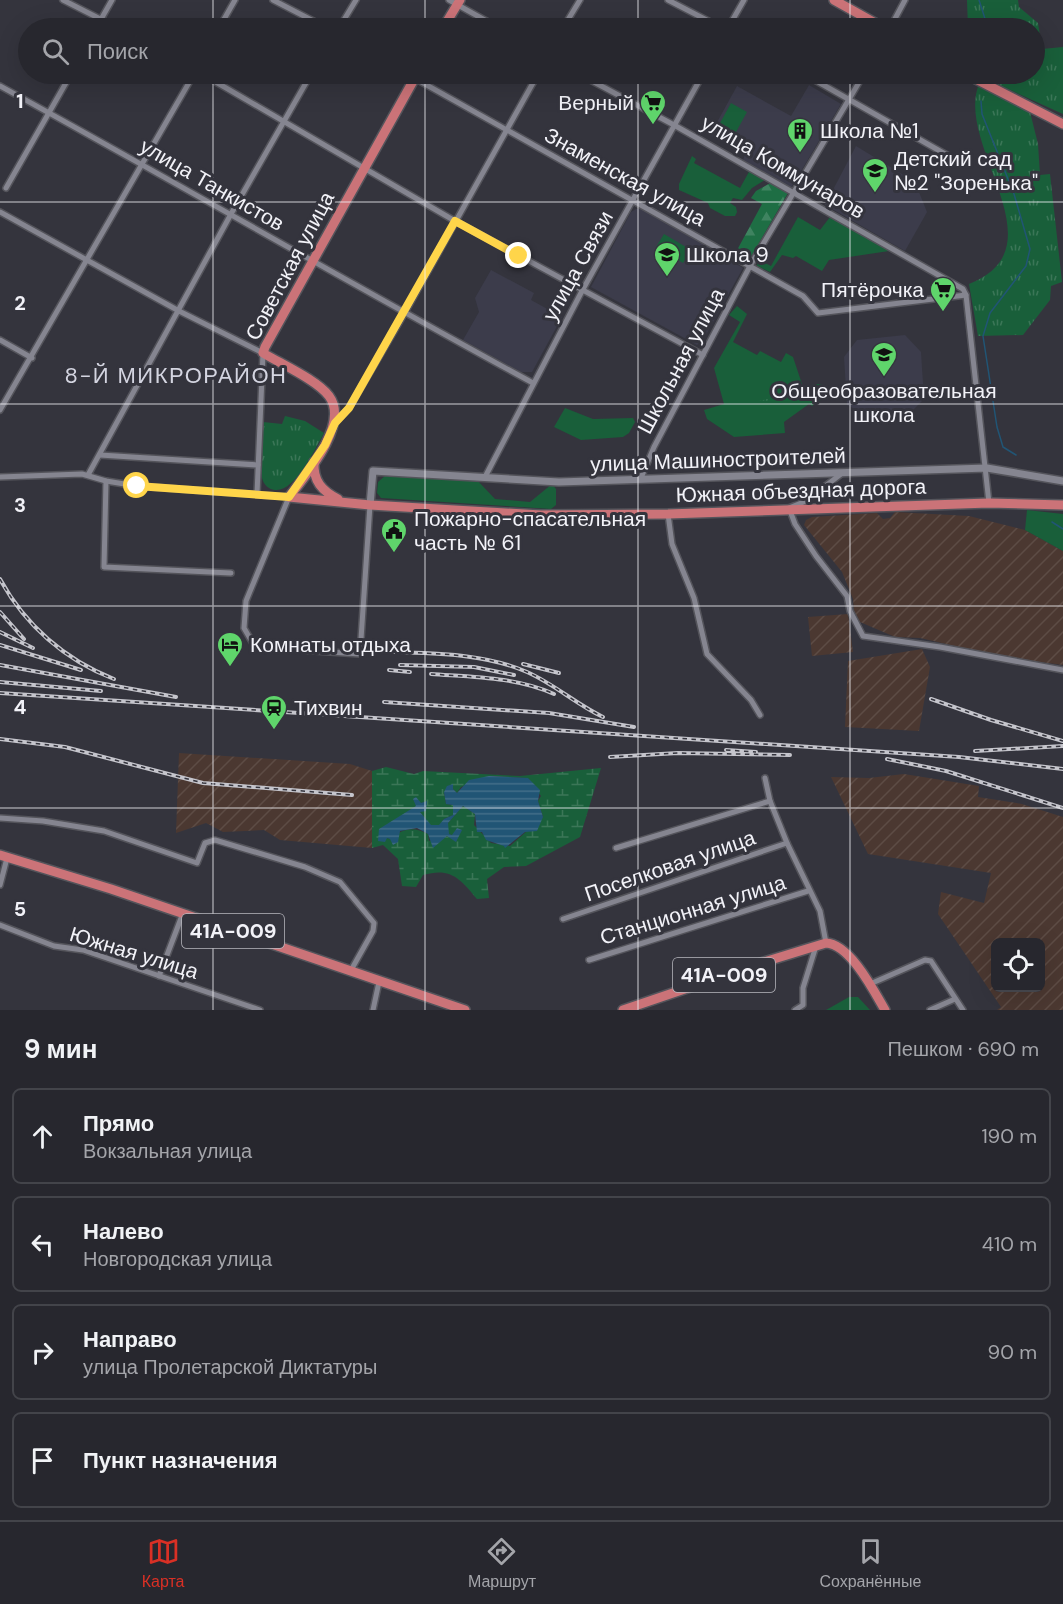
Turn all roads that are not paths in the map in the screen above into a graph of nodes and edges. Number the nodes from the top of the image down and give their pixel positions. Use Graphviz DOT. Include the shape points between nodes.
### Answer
graph roads {
  1 [pos="63,0"];
  2 [pos="112,0"];
  3 [pos="235,0"];
  4 [pos="273,0"];
  5 [pos="356,0"];
  6 [pos="580,0"];
  7 [pos="668,0"];
  8 [pos="744,0"];
  9 [pos="834,0"];
  10 [pos="906,0"];
  11 [pos="455,1"];
  12 [pos="96,18"];
  13 [pos="101,18"];
  14 [pos="225,18"];
  15 [pos="308,18"];
  16 [pos="345,18"];
  17 [pos="447,18"];
  18 [pos="483,18"];
  19 [pos="569,18"];
  20 [pos="703,18"];
  21 [pos="734,18"];
  22 [pos="866,18"];
  23 [pos="896,18"];
  24 [pos="66,84"];
  25 [pos="188,84"];
  26 [pos="218,84"];
  27 [pos="305,84"];
  28 [pos="408,84"];
  29 [pos="428,84"];
  30 [pos="532,84"];
  31 [pos="598,84"];
  32 [pos="697,84"];
  33 [pos="823,84"];
  34 [pos="858,84"];
  35 [pos="986,84"];
  36 [pos="0,86"];
  37 [pos="849,98"];
  38 [pos="50,113"];
  39 [pos="282,123"];
  40 [pos="674,124"];
  41 [pos="1063,124"];
  42 [pos="506,131"];
  43 [pos="954,159"];
  44 [pos="142,164"];
  45 [pos="363,169"];
  46 [pos="6,188"];
  47 [pos="793,191"];
  48 [pos="633,201"];
  49 [pos="0,212"];
  50 [pos="231,214"];
  51 [pos="455,221"];
  52 [pos="87,262"];
  53 [pos="311,262"];
  54 [pos="750,266"];
  55 [pos="582,291"];
  56 [pos="966,295"];
  57 [pos="179,311"];
  58 [pos="404,314"];
  59 [pos="0,340"];
  60 [pos="263,353"];
  61 [pos="703,355"];
  62 [pos="32,358"];
  63 [pos="533,383"];
  64 [pos="0,410"];
  65 [pos="335,423"];
  66 [pos="100,455"];
  67 [pos="314,462"];
  68 [pos="258,465"];
  69 [pos="987,468"];
  70 [pos="841,474"];
  71 [pos="88,475"];
  72 [pos="0,477"];
  73 [pos="485,477"];
  74 [pos="641,478"];
  75 [pos="106,481"];
  76 [pos="1063,481"];
  77 [pos="257,494"];
  78 [pos="289,497"];
  79 [pos="343,501"];
  80 [pos="989,503"];
  81 [pos="370,505"];
  82 [pos="1063,505"];
  83 [pos="789,508"];
  84 [pos="668,514"];
  85 [pos="231,573"];
  86 [pos="1063,670"];
  87 [pos="760,715"];
  88 [pos="765,778"];
  89 [pos="770,801"];
  90 [pos="0,818"];
  91 [pos="787,843"];
  92 [pos="616,848"];
  93 [pos="3,856"];
  94 [pos="0,885"];
  95 [pos="808,891"];
  96 [pos="183,913"];
  97 [pos="563,919"];
  98 [pos="0,925"];
  99 [pos="826,943"];
  100 [pos="816,946"];
  101 [pos="589,960"];
  102 [pos="350,972"];
  103 [pos="159,976"];
  104 [pos="379,981"];
  105 [pos="870,984"];
  106 [pos="955,999"];
  107 [pos="260,1010"];
  108 [pos="373,1010"];
  109 [pos="465,1010"];
  110 [pos="623,1010"];
  111 [pos="795,1010"];
  112 [pos="885,1010"];
  113 [pos="930,1010"];
  114 [pos="963,1010"];
  1 -- 12 [label="street"];
  2 -- 13 [label="street"];
  3 -- 14 [label="street"];
  4 -- 15 [label="street"];
  5 -- 16 [label="street"];
  6 -- 19 [label="street"];
  7 -- 20 [label="street"];
  8 -- 21 [label="street"];
  9 -- 22 [label="main road"];
  10 -- 23 [label="street"];
  11 -- 17 [label="main road"];
  11 -- 18 [label="street"];
  24 -- 38 [label="street"];
  25 -- 44 [label="street"];
  26 -- 39 [label="street"];
  27 -- 39 [label="street"];
  28 -- 45 [label="main road, Советская улица"];
  29 -- 42 [label="street, Знаменская улица"];
  30 -- 42 [label="street"];
  31 -- 40 [label="street, улица Коммунаров"];
  32 -- 40 [label="street, улица Связи"];
  33 -- 37 [label="street"];
  34 -- 37 [label="street, Школьная улица"];
  35 -- 41 [label="main road"];
  36 -- 38 [label="street, улица Танкистов"];
  37 -- 43 [label="street"];
  37 -- 47 [label="street, Школьная улица"];
  38 -- 44 [label="street, улица Танкистов"];
  38 -- 46 [label="street"];
  39 -- 45 [label="street"];
  39 -- 50 [label="street"];
  40 -- 47 [label="street, улица Коммунаров"];
  40 -- 48 [label="street, улица Связи"];
  42 -- 48 [label="street, Знаменская улица"];
  42 -- 51 [label="street"];
  44 -- 50 [label="street, улица Танкистов"];
  44 -- 52 [label="street"];
  45 -- 51 [label="street"];
  45 -- 53 [label="main road, Советская улица"];
  47 -- 54 [label="street, Школьная улица"];
  47 -- 56 [label="street, улица Коммунаров" via="959,285"];
  48 -- 54 [label="street, Знаменская улица"];
  48 -- 55 [label="street, улица Связи"];
  49 -- 52 [label="street"];
  50 -- 53 [label="street, улица Танкистов"];
  50 -- 57 [label="street"];
  51 -- 55 [label="street"];
  51 -- 58 [label="street"];
  52 -- 57 [label="street"];
  52 -- 62 [label="street"];
  53 -- 58 [label="street, улица Танкистов"];
  53 -- 60 [label="main road, Советская улица"];
  54 -- 56 [label="street, Знаменская улица" via="803,296 818,313"];
  54 -- 61 [label="street, Школьная улица"];
  55 -- 61 [label="street"];
  55 -- 63 [label="street, улица Связи"];
  56 -- 69 [label="street"];
  57 -- 60 [label="street"];
  57 -- 66 [label="street"];
  58 -- 63 [label="street, улица Танкистов"];
  58 -- 65 [label="street" via="349,408"];
  59 -- 62 [label="street"];
  60 -- 65 [label="main road" via="328,395 334,406"];
  60 -- 68 [label="street, Советская улица"];
  61 -- 74 [label="street, Школьная улица"];
  62 -- 64 [label="street"];
  63 -- 73 [label="street, улица Связи"];
  65 -- 67 [label="main road"];
  66 -- 68 [label="street"];
  66 -- 71 [label="street"];
  67 -- 78 [label="main road"];
  67 -- 79 [label="main road" via="318,484 328,495"];
  68 -- 77 [label="street, Советская улица"];
  69 -- 70 [label="street, улица Машиностроителей"];
  69 -- 76 [label="street, улица Машиностроителей"];
  69 -- 80 [label="street"];
  70 -- 74 [label="street, улица Машиностроителей"];
  70 -- 83 [label="street" via="806,501"];
  71 -- 72 [label="street"];
  71 -- 75 [label="street"];
  73 -- 74 [label="street, улица Машиностроителей" via="559,482"];
  73 -- 81 [label="street, улица Машиностроителей" via="373,471"];
  75 -- 77 [label="street"];
  75 -- 85 [label="street" via="104,567"];
  77 -- 78 [label="street"];
  78 -- 79 [label="main road, Южная объездная дорога"];
  78 -- 81 [label="street" via="246,601 244,628 255,647 360,654"];
  79 -- 81 [label="main road, Южная объездная дорога"];
  80 -- 82 [label="main road, Южная объездная дорога"];
  80 -- 83 [label="main road, Южная объездная дорога"];
  81 -- 84 [label="main road, Южная объездная дорога" via="541,515"];
  83 -- 84 [label="main road, Южная объездная дорога"];
  83 -- 86 [label="street" via="816,556 847,596 863,636"];
  84 -- 87 [label="street" via="672,543 694,598 706,654 751,700"];
  88 -- 89 [label="street"];
  89 -- 91 [label="street"];
  89 -- 92 [label="street"];
  90 -- 102 [label="street" via="104,831 197,862 205,843 215,840 306,867 340,882 374,923"];
  91 -- 95 [label="street"];
  91 -- 97 [label="street, Поселковая улица"];
  93 -- 94 [label="street"];
  93 -- 96 [label="main road, 41А-009"];
  95 -- 99 [label="street" via="820,911"];
  95 -- 101 [label="street, Станционная улица"];
  96 -- 102 [label="main road, 41А-009"];
  96 -- 103 [label="street"];
  98 -- 103 [label="street, Южная улица" via="54,946 83,950"];
  99 -- 100 [label="main road, 41А-009"];
  99 -- 105 [label="main road" via="834,943"];
  100 -- 110 [label="main road, 41А-009"];
  100 -- 111 [label="street" via="803,988 803,1005"];
  102 -- 104 [label="main road, 41А-009"];
  103 -- 107 [label="street, Южная улица"];
  104 -- 108 [label="street"];
  104 -- 109 [label="main road, 41А-009"];
  105 -- 106 [label="street" via="925,960 935,964"];
  105 -- 112 [label="main road"];
  106 -- 113 [label="street"];
  106 -- 114 [label="street"];
}
